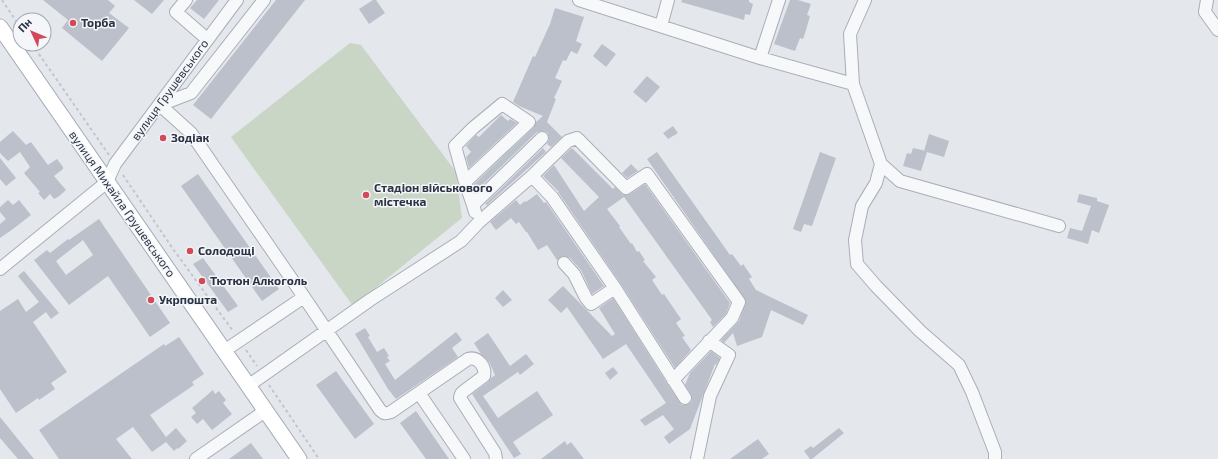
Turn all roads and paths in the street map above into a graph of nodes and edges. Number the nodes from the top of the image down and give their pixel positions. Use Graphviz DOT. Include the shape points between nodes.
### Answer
graph roads {
  1 [pos="2,0"];
  2 [pos="186,0"];
  3 [pos="237,0"];
  4 [pos="263,0"];
  5 [pos="579,0"];
  6 [pos="668,0"];
  7 [pos="779,0"];
  8 [pos="1207,0"];
  9 [pos="860,1"];
  10 [pos="12,15"];
  11 [pos="661,26"];
  12 [pos="0,27"];
  13 [pos="1218,30"];
  14 [pos="207,39"];
  15 [pos="38,52"];
  16 [pos="760,58"];
  17 [pos="853,84"];
  18 [pos="160,105"];
  19 [pos="542,138"];
  20 [pos="115,164"];
  21 [pos="881,164"];
  22 [pos="532,176"];
  23 [pos="107,182"];
  24 [pos="465,182"];
  25 [pos="473,205"];
  26 [pos="478,222"];
  27 [pos="1059,226"];
  28 [pos="564,263"];
  29 [pos="0,269"];
  30 [pos="615,288"];
  31 [pos="304,297"];
  32 [pos="327,331"];
  33 [pos="240,340"];
  34 [pos="709,341"];
  35 [pos="224,351"];
  36 [pos="263,375"];
  37 [pos="673,380"];
  38 [pos="248,386"];
  39 [pos="419,393"];
  40 [pos="685,398"];
  41 [pos="265,411"];
  42 [pos="196,459"];
  43 [pos="299,459"];
  44 [pos="319,459"];
  45 [pos="464,459"];
  46 [pos="496,459"];
  47 [pos="697,459"];
  48 [pos="995,459"];
  1 -- 10 [label="path"];
  2 -- 14 [label="street" via="176,12"];
  3 -- 14 [label="street, вулиця Грушевського"];
  4 -- 18 [label="street" via="191,93"];
  5 -- 11 [label="street"];
  6 -- 11 [label="street"];
  7 -- 16 [label="street"];
  8 -- 13 [label="street" via="1205,12"];
  9 -- 17 [label="street" via="850,34"];
  11 -- 16 [label="street"];
  12 -- 23 [label="main road, вулиця Михайла Грушевського"];
  14 -- 18 [label="street, вулиця Грушевського"];
  15 -- 20 [label="path"];
  16 -- 17 [label="street"];
  17 -- 21 [label="street"];
  18 -- 20 [label="street, вулиця Грушевського"];
  18 -- 31 [label="street" via="190,133"];
  19 -- 25 [label="street"];
  20 -- 23 [label="street, вулиця Грушевського"];
  20 -- 33 [label="path"];
  21 -- 27 [label="street" via="900,181"];
  21 -- 48 [label="street" via="876,183 862,206 855,240 857,264 920,331 959,365 995,452"];
  22 -- 26 [label="street"];
  22 -- 30 [label="street" via="552,197"];
  22 -- 34 [label="street" via="568,141 577,138 626,188 647,174 739,302 732,318"];
  23 -- 29 [label="street"];
  23 -- 35 [label="main road, вулиця Михайла Грушевського"];
  24 -- 24 [label="street" via="471,177 529,122 502,104 473,128 455,146"];
  24 -- 25 [label="street"];
  25 -- 26 [label="street"];
  26 -- 32 [label="street" via="461,241"];
  28 -- 30 [label="street" via="574,274 591,304"];
  30 -- 37 [label="street"];
  31 -- 32 [label="street"];
  31 -- 33 [label="street"];
  32 -- 36 [label="street"];
  32 -- 46 [label="street" via="380,410 387,414 468,359 476,359 484,368 484,376 464,391 460,398 495,453"];
  33 -- 35 [label="street"];
  33 -- 36 [label="path"];
  34 -- 37 [label="street"];
  34 -- 47 [label="street" via="729,355 710,396"];
  35 -- 38 [label="main road, вулиця Михайла Грушевського"];
  36 -- 38 [label="street"];
  36 -- 44 [label="path"];
  37 -- 40 [label="street"];
  38 -- 41 [label="main road, вулиця Михайла Грушевського"];
  39 -- 45 [label="street"];
  41 -- 42 [label="street"];
  41 -- 43 [label="main road, вулиця Михайла Грушевського"];
}
